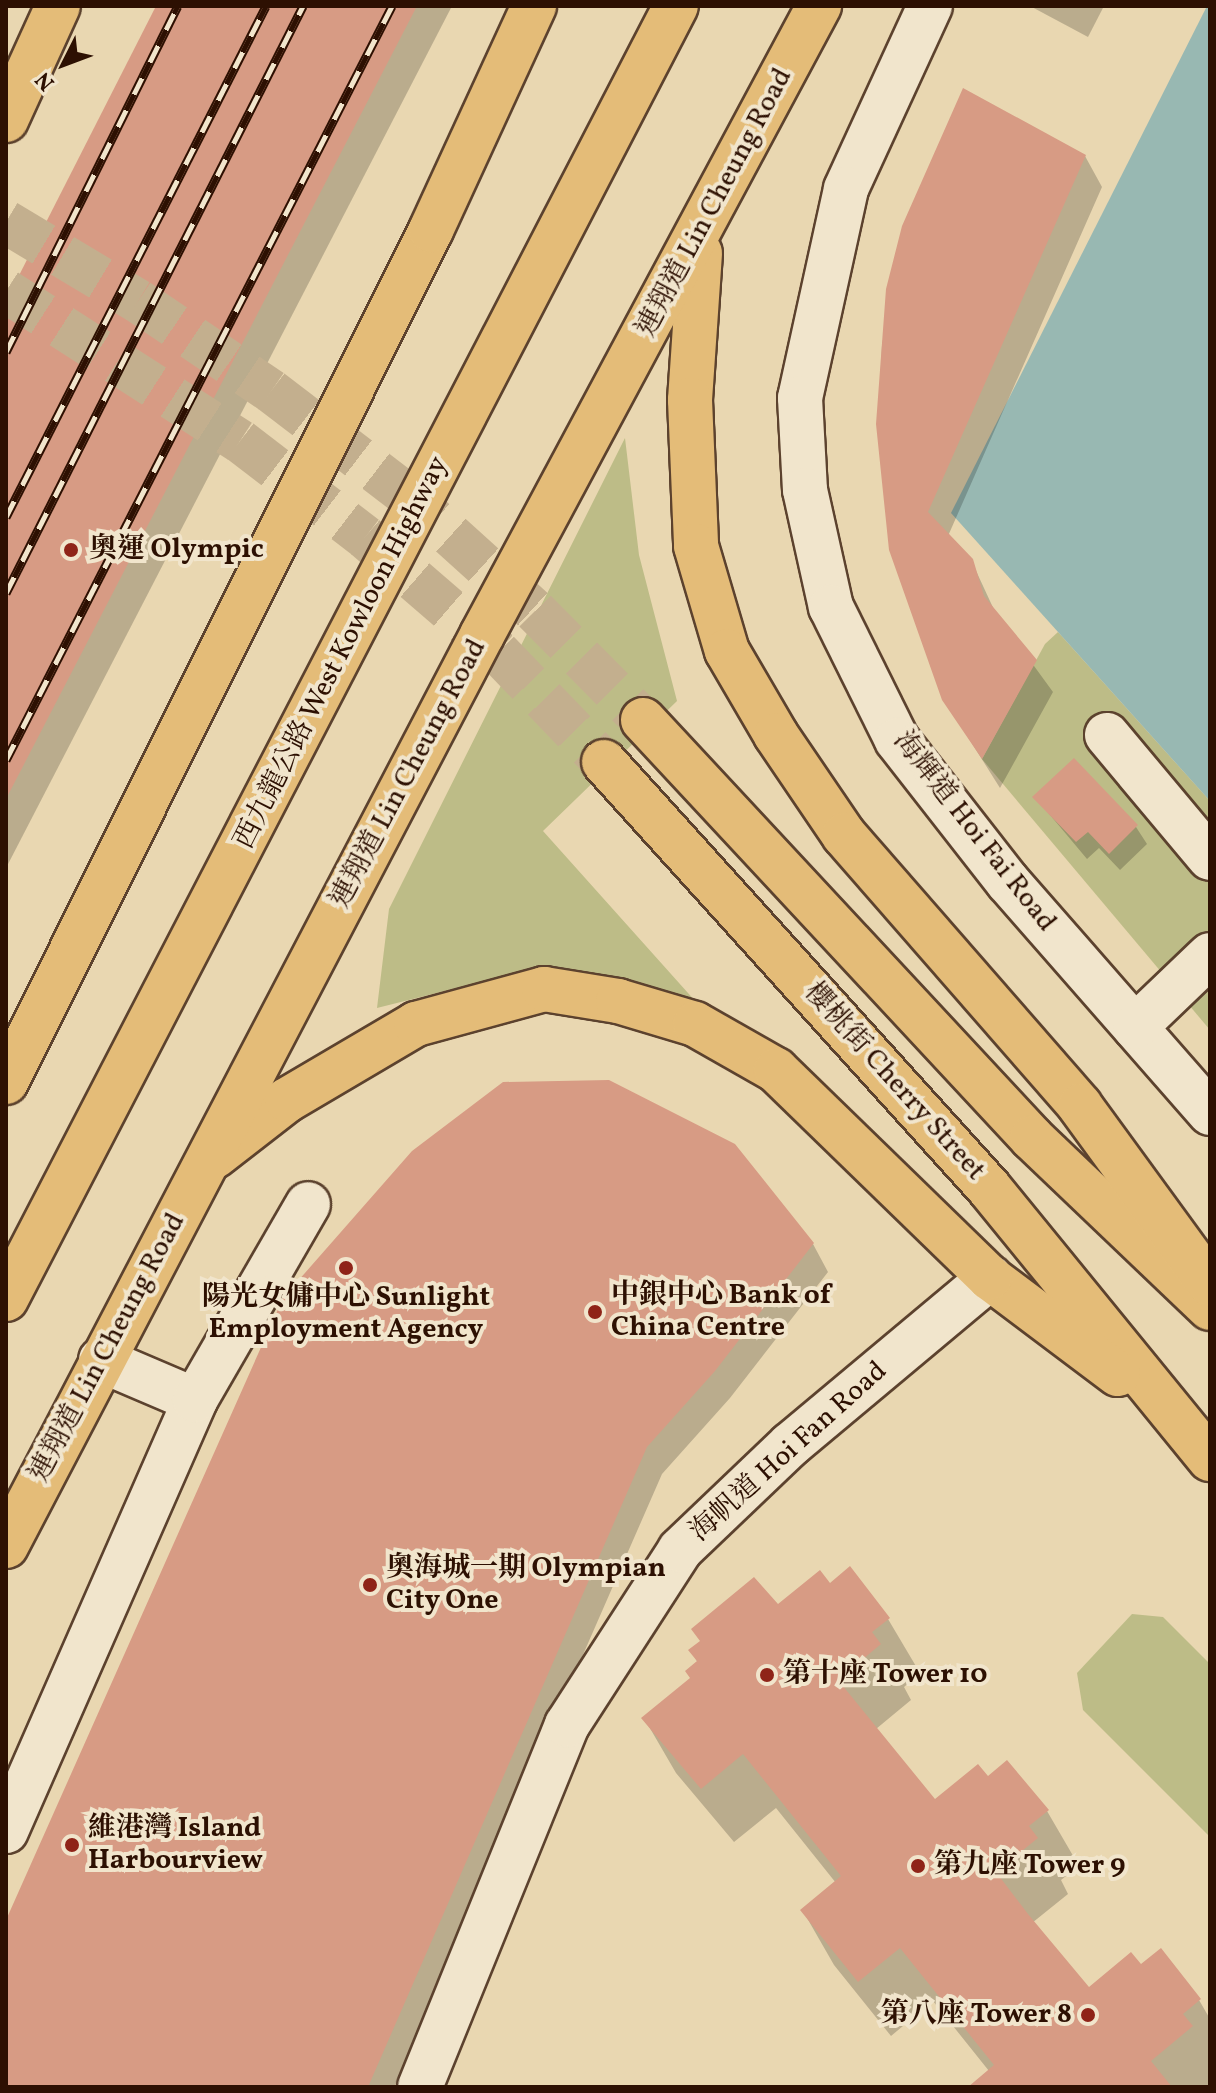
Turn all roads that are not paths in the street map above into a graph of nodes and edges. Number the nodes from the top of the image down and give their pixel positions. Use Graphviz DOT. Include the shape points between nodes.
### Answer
graph roads {
  1 [pos="58,6"];
  2 [pos="534,6"];
  3 [pos="676,6"];
  4 [pos="819,6"];
  5 [pos="930,6"];
  6 [pos="6,120"];
  7 [pos="702,231"];
  8 [pos="643,720"];
  9 [pos="1107,735"];
  10 [pos="604,762"];
  11 [pos="1210,858"];
  12 [pos="1210,955"];
  13 [pos="1135,1027"];
  14 [pos="6,1082"];
  15 [pos="1210,1113"];
  16 [pos="206,1162"];
  17 [pos="308,1204"];
  18 [pos="990,1278"];
  19 [pos="1210,1284"];
  20 [pos="6,1299"];
  21 [pos="1210,1308"];
  22 [pos="101,1360"];
  23 [pos="195,1400"];
  24 [pos="1171,1414"];
  25 [pos="1210,1459"];
  26 [pos="6,1546"];
  27 [pos="6,1831"];
  28 [pos="420,2087"];
  1 -- 6 [label="main road"];
  2 -- 14 [label="main road" via="431,230"];
  3 -- 20 [label="main road, 西九龍公路 West Kowloon Highway"];
  4 -- 7 [label="main road, 連翔道 Lin Cheung Road"];
  5 -- 13 [label="street, 海輝道 Hoi Fai Road" via="846,189 800,398 809,512 831,607 897,740 1008,882"];
  7 -- 16 [label="main road, 連翔道 Lin Cheung Road"];
  7 -- 19 [label="main road" via="692,324 691,475 696,546 727,651 844,835 1080,1106"];
  8 -- 21 [label="main road" via="1032,1138"];
  9 -- 11 [label="street"];
  10 -- 24 [label="main road, 櫻桃街 Cherry Street" via="989,1188"];
  12 -- 13 [label="street"];
  13 -- 15 [label="street, 海輝道 Hoi Fai Road"];
  16 -- 18 [label="main road, 櫻桃街 Cherry Street" via="287,1100 385,1038 476,1005 544,989 618,1001 695,1024 776,1070"];
  16 -- 22 [label="main road, 連翔道 Lin Cheung Road"];
  17 -- 23 [label="street"];
  18 -- 24 [label="main road, 櫻桃街 Cherry Street"];
  18 -- 28 [label="street, 海帆道 Hoi Fan Road" via="790,1445 680,1550 567,1725"];
  22 -- 23 [label="street"];
  22 -- 26 [label="main road, 連翔道 Lin Cheung Road"];
  23 -- 27 [label="street"];
  24 -- 25 [label="main road, 櫻桃街 Cherry Street"];
}
